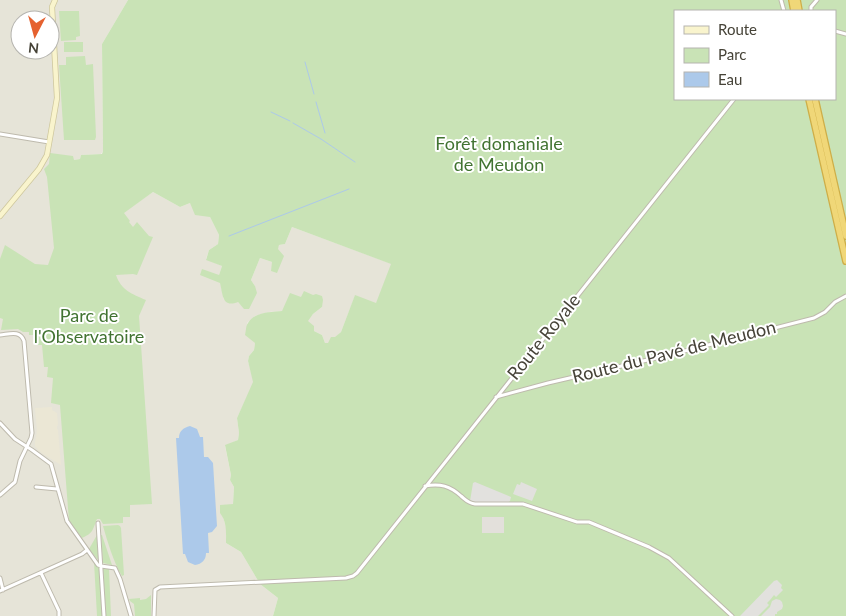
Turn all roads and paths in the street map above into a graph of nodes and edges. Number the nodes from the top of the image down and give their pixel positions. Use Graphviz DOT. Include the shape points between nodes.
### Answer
graph roads {
  1 [pos="54,0"];
  2 [pos="817,0"];
  3 [pos="811,9"];
  4 [pos="733,100"];
  5 [pos="809,100"];
  6 [pos="815,100"];
  7 [pos="0,134"];
  8 [pos="49,142"];
  9 [pos="2,214"];
  10 [pos="846,236"];
  11 [pos="846,261"];
  12 [pos="846,296"];
  13 [pos="0,334"];
  14 [pos="496,397"];
  15 [pos="0,423"];
  16 [pos="26,447"];
  17 [pos="425,486"];
  18 [pos="36,487"];
  19 [pos="57,489"];
  20 [pos="0,495"];
  21 [pos="98,523"];
  22 [pos="87,550"];
  23 [pos="101,566"];
  24 [pos="41,573"];
  25 [pos="0,578"];
  26 [pos="2,590"];
  27 [pos="59,616"];
  28 [pos="104,616"];
  29 [pos="131,616"];
  30 [pos="154,616"];
  31 [pos="732,616"];
  1 -- 8 [label="main road" via="57,98"];
  2 -- 3 [label="street"];
  4 -- 14 [label="street, Route Royale"];
  5 -- 11 [label="highway"];
  6 -- 10 [label="highway"];
  7 -- 8 [label="street"];
  8 -- 9 [label="main road" via="39,169"];
  12 -- 14 [label="street, Route du Pavé de Meudon" via="814,318"];
  13 -- 16 [label="street" via="17,333 24,341 32,433"];
  14 -- 17 [label="street, Route Royale"];
  15 -- 16 [label="street"];
  16 -- 19 [label="street" via="51,464"];
  16 -- 20 [label="street" via="14,482"];
  17 -- 30 [label="street, Route Royale" via="353,576 160,587 155,590"];
  17 -- 31 [label="street" via="452,488 469,503 529,505 577,522 589,522 645,545 667,556"];
  18 -- 19 [label="street"];
  19 -- 22 [label="street" via="67,521"];
  21 -- 23 [label="street"];
  22 -- 23 [label="street"];
  22 -- 24 [label="street"];
  23 -- 28 [label="street"];
  23 -- 29 [label="street" via="115,568"];
  24 -- 26 [label="street"];
  24 -- 27 [label="street"];
  25 -- 26 [label="street"];
}
